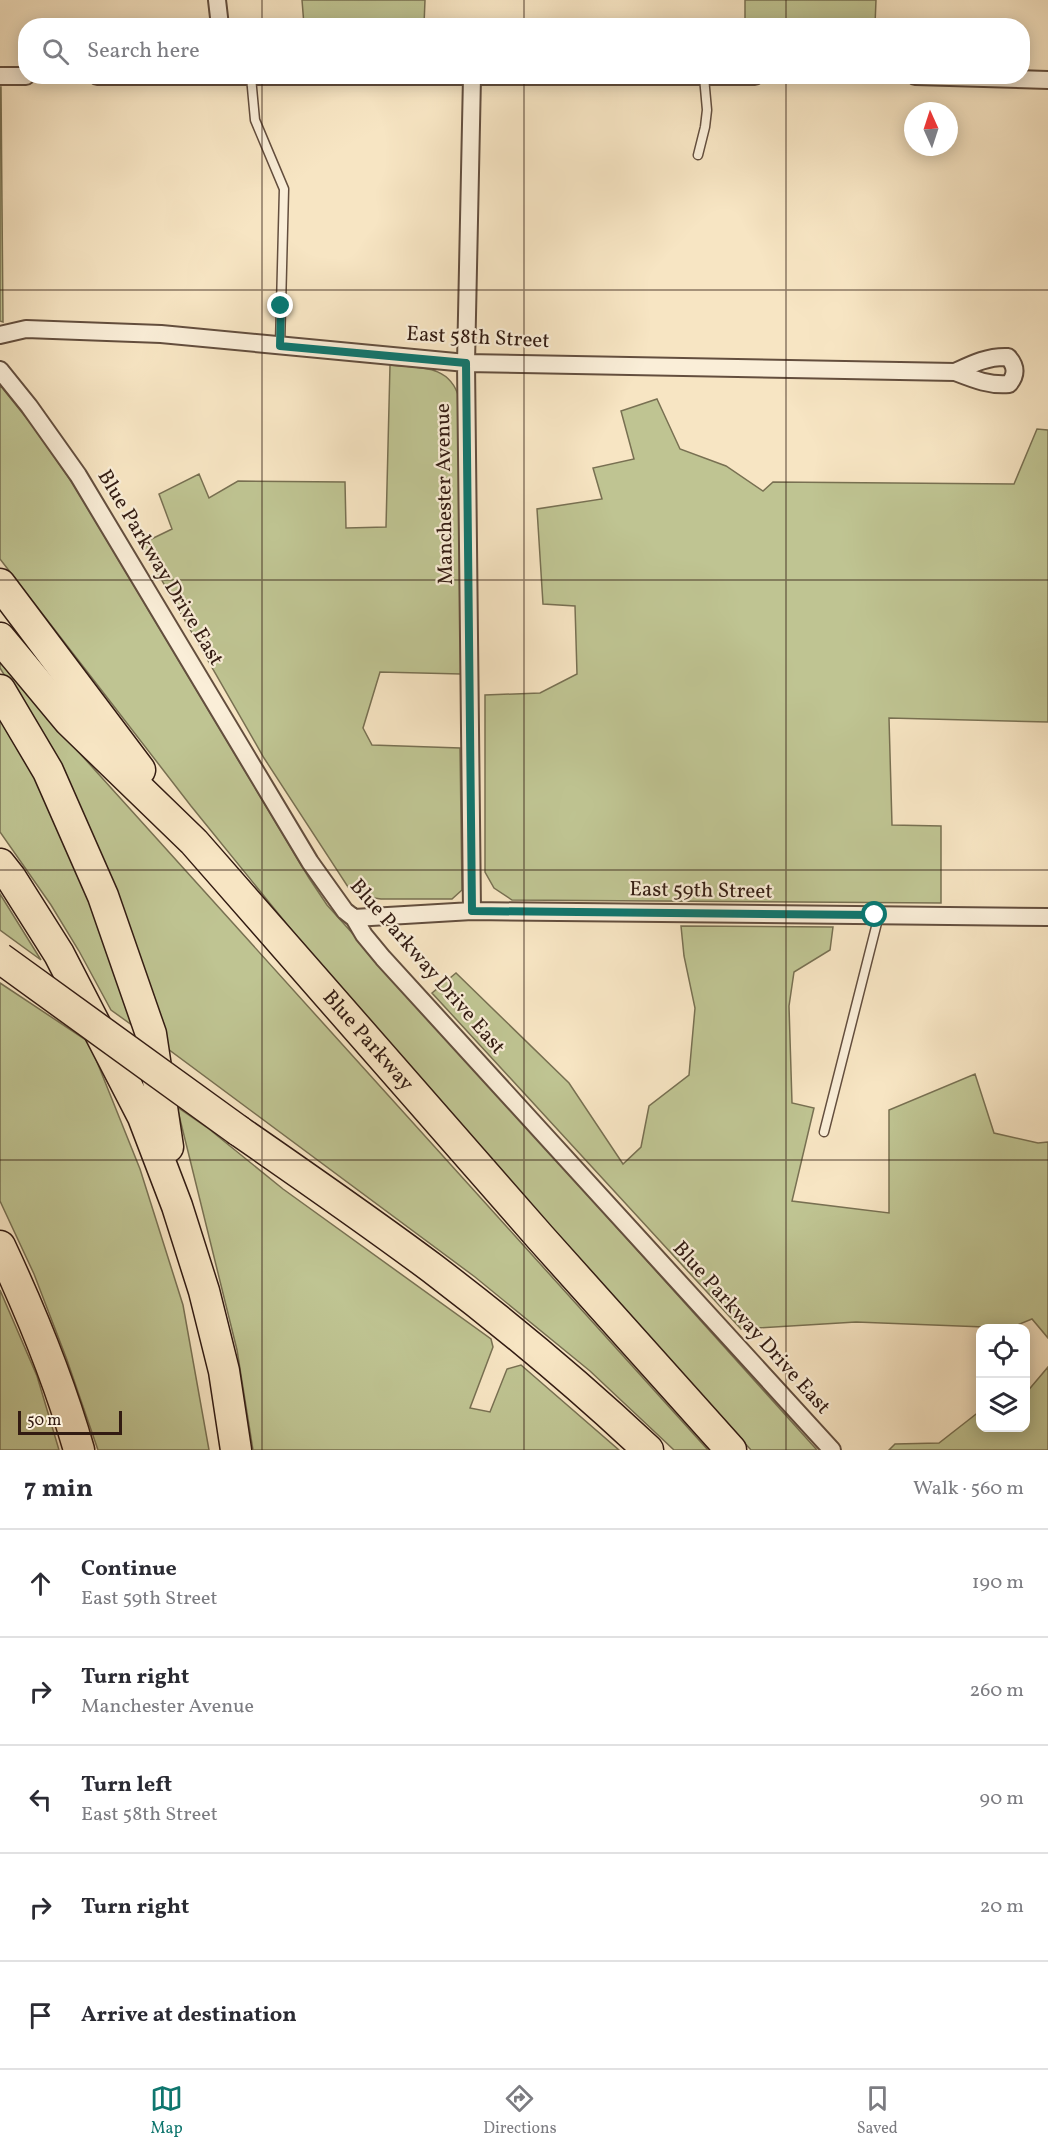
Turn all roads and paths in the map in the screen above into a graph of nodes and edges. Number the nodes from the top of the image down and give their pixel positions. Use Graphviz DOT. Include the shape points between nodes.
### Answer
graph roads {
  1 [pos="217,0"];
  2 [pos="219,18"];
  3 [pos="0,76"];
  4 [pos="18,76"];
  5 [pos="1030,79"];
  6 [pos="1048,80"];
  7 [pos="252,84"];
  8 [pos="472,84"];
  9 [pos="705,84"];
  10 [pos="698,155"];
  11 [pos="0,335"];
  12 [pos="280,346"];
  13 [pos="466,363"];
  14 [pos="0,370"];
  15 [pos="955,372"];
  16 [pos="0,584"];
  17 [pos="0,638"];
  18 [pos="0,690"];
  19 [pos="194,842"];
  20 [pos="0,864"];
  21 [pos="472,911"];
  22 [pos="879,915"];
  23 [pos="1048,917"];
  24 [pos="354,918"];
  25 [pos="0,958"];
  26 [pos="824,1132"];
  27 [pos="177,1206"];
  28 [pos="0,1246"];
  29 [pos="79,1450"];
  30 [pos="236,1450"];
  31 [pos="648,1450"];
  32 [pos="731,1450"];
  33 [pos="832,1450"];
  1 -- 2 [label="street"];
  3 -- 4 [label="street"];
  5 -- 6 [label="street"];
  7 -- 12 [label="lane" via="255,120 284,189"];
  8 -- 13 [label="street, Manchester Avenue"];
  9 -- 10 [label="lane" via="707,110"];
  11 -- 12 [label="street, East 58th Street" via="26,329 161,334"];
  12 -- 13 [label="street, East 58th Street"];
  13 -- 15 [label="street, East 58th Street"];
  13 -- 21 [label="street, Manchester Avenue"];
  14 -- 24 [label="street, Blue Parkway Drive East" via="78,475 310,862"];
  16 -- 19 [label="highway"];
  17 -- 19 [label="highway, Blue Parkway" via="69,721"];
  18 -- 27 [label="highway" via="48,771 71,823 103,896 151,1034"];
  19 -- 32 [label="highway, Blue Parkway"];
  20 -- 27 [label="highway" via="59,954 120,1069"];
  21 -- 22 [label="street, East 59th Street"];
  21 -- 24 [label="street, East 59th Street"];
  22 -- 23 [label="street, East 59th Street"];
  22 -- 26 [label="lane"];
  24 -- 33 [label="street, Blue Parkway Drive East" via="384,958"];
  25 -- 31 [label="highway, bridge" via="431,1267 573,1381"];
  27 -- 30 [label="highway" via="224,1371"];
  28 -- 29 [label="highway" via="66,1405"];
}
